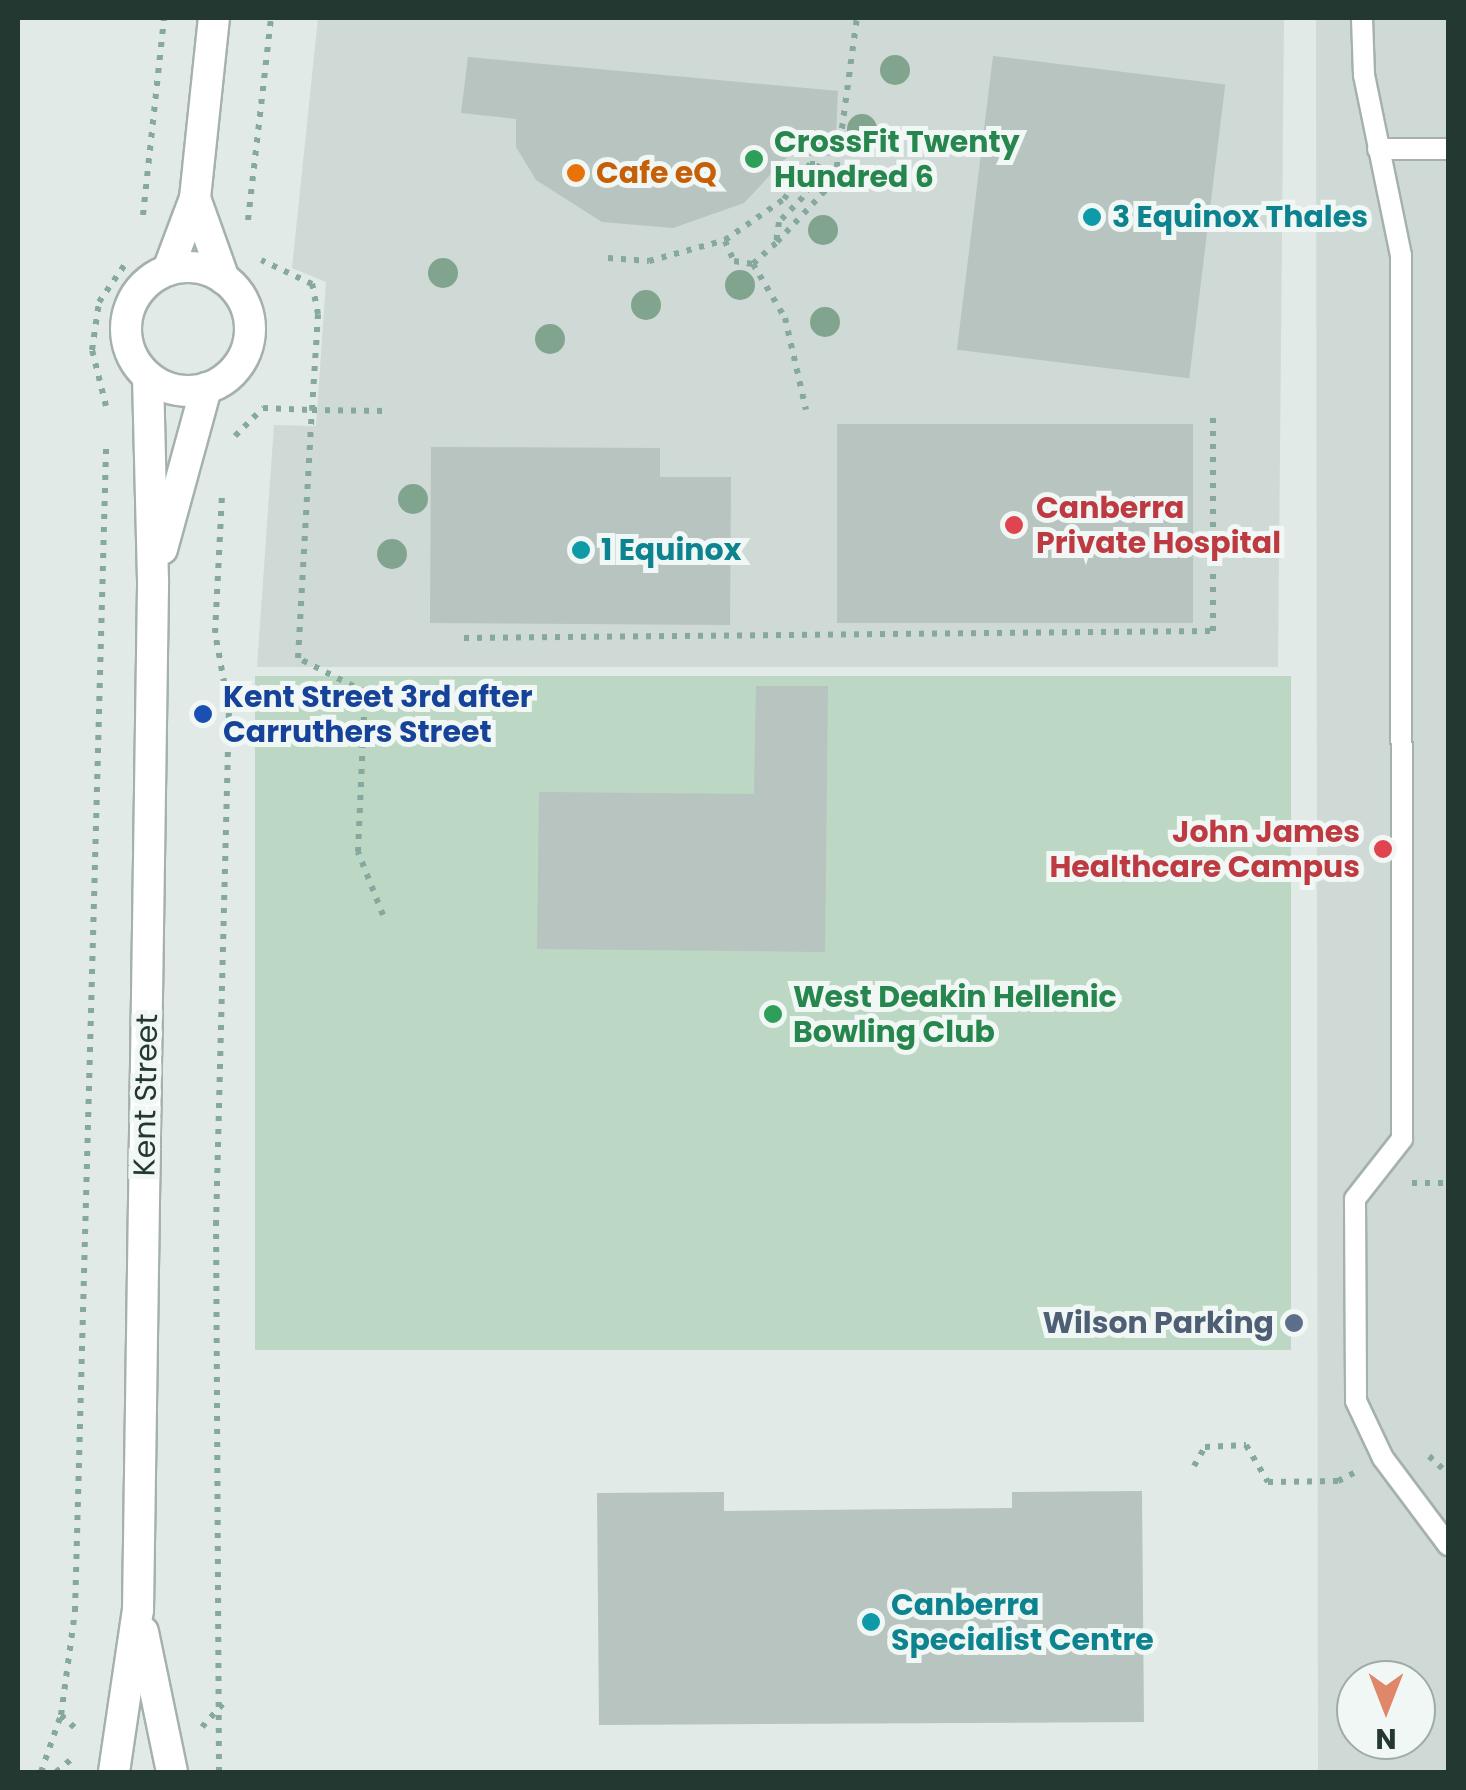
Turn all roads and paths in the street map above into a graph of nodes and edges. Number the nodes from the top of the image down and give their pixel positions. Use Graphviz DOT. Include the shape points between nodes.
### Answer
graph roads {
  1 [pos="164,18"];
  2 [pos="214,18"];
  3 [pos="271,18"];
  4 [pos="857,18"];
  5 [pos="1362,18"];
  6 [pos="1378,149"];
  7 [pos="1448,149"];
  8 [pos="195,198"];
  9 [pos="247,227"];
  10 [pos="138,232"];
  11 [pos="725,240"];
  12 [pos="776,243"];
  13 [pos="133,246"];
  14 [pos="256,256"];
  15 [pos="608,258"];
  16 [pos="753,264"];
  17 [pos="168,270"];
  18 [pos="224,278"];
  19 [pos="148,376"];
  20 [pos="206,388"];
  21 [pos="312,410"];
  22 [pos="806,410"];
  23 [pos="386,411"];
  24 [pos="1213,413"];
  25 [pos="110,423"];
  26 [pos="107,439"];
  27 [pos="225,450"];
  28 [pos="222,482"];
  29 [pos="153,580"];
  30 [pos="464,638"];
  31 [pos="383,915"];
  32 [pos="1394,1183"];
  33 [pos="1448,1183"];
  34 [pos="1383,1458"];
  35 [pos="1194,1466"];
  36 [pos="1448,1544"];
  37 [pos="138,1610"];
  38 [pos="41,1772"];
  39 [pos="114,1772"];
  40 [pos="172,1772"];
  41 [pos="219,1772"];
  1 -- 10 [label="path"];
  2 -- 8 [label="main road"];
  3 -- 9 [label="path"];
  4 -- 12 [label="path" via="835,180"];
  5 -- 6 [label="lane" via="1364,76"];
  6 -- 7 [label="lane"];
  6 -- 34 [label="lane" via="1401,256 1402,1139 1355,1199 1356,1401"];
  8 -- 17 [label="main road"];
  8 -- 18 [label="main road"];
  11 -- 12 [label="path" via="784,200 810,164 820,164 803,197 779,222"];
  11 -- 15 [label="path" via="649,261"];
  11 -- 16 [label="path" via="734,261"];
  12 -- 16 [label="path"];
  13 -- 25 [label="path" via="99,302 92,350"];
  14 -- 21 [label="path" via="312,284 318,314"];
  16 -- 22 [label="path" via="785,318"];
  17 -- 18 [label="main road" via="192,267"];
  17 -- 19 [label="main road" via="141,288 127,316 128,347"];
  18 -- 20 [label="main road" via="241,298 250,335 238,365"];
  19 -- 20 [label="main road" via="182,390"];
  19 -- 29 [label="main road, Kent Street"];
  20 -- 29 [label="main road, Kent Street"];
  21 -- 23 [label="path"];
  21 -- 27 [label="path" via="264,408"];
  21 -- 31 [label="path" via="298,658 365,692 358,852"];
  24 -- 30 [label="path" via="1213,631"];
  26 -- 38 [label="path" via="75,1611 61,1715"];
  28 -- 41 [label="path" via="214,633 229,709 216,1225"];
  29 -- 37 [label="main road, Kent Street"];
  32 -- 33 [label="path"];
  34 -- 35 [label="path" via="1338,1482 1268,1482 1246,1445 1205,1447"];
  34 -- 36 [label="lane"];
  37 -- 39 [label="main road, Kent Street"];
  37 -- 40 [label="main road, Kent Street"];
}
